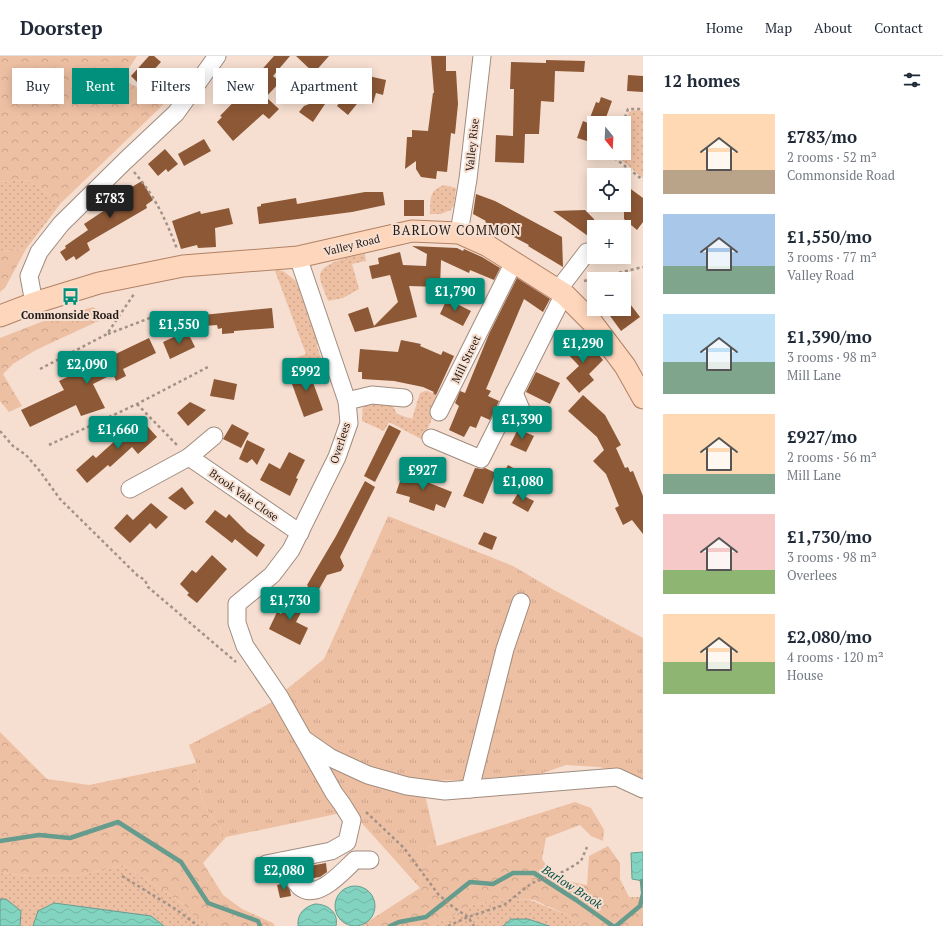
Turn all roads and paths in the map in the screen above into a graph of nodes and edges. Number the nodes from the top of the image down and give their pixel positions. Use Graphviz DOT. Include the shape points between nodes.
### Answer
graph roads {
  1 [pos="217,56"];
  2 [pos="482,56"];
  3 [pos="643,109"];
  4 [pos="626,116"];
  5 [pos="616,160"];
  6 [pos="125,161"];
  7 [pos="643,180"];
  8 [pos="459,233"];
  9 [pos="587,252"];
  10 [pos="298,257"];
  11 [pos="514,262"];
  12 [pos="183,266"];
  13 [pos="643,267"];
  14 [pos="133,276"];
  15 [pos="561,292"];
  16 [pos="34,303"];
  17 [pos="163,313"];
  18 [pos="0,316"];
  19 [pos="107,334"];
  20 [pos="208,367"];
  21 [pos="40,369"];
  22 [pos="514,393"];
  23 [pos="404,398"];
  24 [pos="643,398"];
  25 [pos="346,401"];
  26 [pos="137,404"];
  27 [pos="439,412"];
  28 [pos="523,414"];
  29 [pos="0,431"];
  30 [pos="214,436"];
  31 [pos="431,438"];
  32 [pos="49,445"];
  33 [pos="189,457"];
  34 [pos="130,489"];
  35 [pos="300,533"];
  36 [pos="521,602"];
  37 [pos="240,665"];
  38 [pos="302,739"];
  39 [pos="470,789"];
  40 [pos="643,789"];
  41 [pos="366,812"];
  42 [pos="588,847"];
  43 [pos="370,860"];
  44 [pos="122,876"];
  45 [pos="468,917"];
  46 [pos="198,926"];
  47 [pos="448,926"];
  48 [pos="474,926"];
  1 -- 6 [label="street" via="176,113"];
  2 -- 8 [label="street, Valley Rise"];
  3 -- 4 [label="path" via="628,109"];
  5 -- 7 [label="path"];
  6 -- 12 [label="path" via="148,187 167,223"];
  6 -- 16 [label="street" via="61,224 39,252 29,276"];
  8 -- 10 [label="main road, Valley Road" via="412,232"];
  8 -- 11 [label="main road, Valley Road" via="488,246"];
  9 -- 15 [label="street"];
  10 -- 12 [label="main road, Valley Road"];
  10 -- 25 [label="street, Overlees"];
  11 -- 15 [label="main road, Valley Road"];
  11 -- 27 [label="street, Mill Street"];
  12 -- 14 [label="main road, Valley Road"];
  13 -- 15 [label="path" via="576,283"];
  14 -- 16 [label="main road, Valley Road" via="98,283"];
  14 -- 19 [label="path" via="135,292"];
  15 -- 22 [label="street"];
  15 -- 24 [label="main road, Valley Road" via="591,321 625,366"];
  16 -- 18 [label="main road, Valley Road"];
  17 -- 19 [label="path"];
  19 -- 21 [label="path"];
  20 -- 26 [label="path"];
  22 -- 28 [label="street"];
  22 -- 31 [label="street" via="481,459"];
  23 -- 25 [label="street" via="372,395"];
  25 -- 35 [label="street, Overlees" via="349,423 337,457"];
  26 -- 32 [label="path"];
  26 -- 33 [label="path"];
  29 -- 37 [label="path" via="13,446 26,455 60,499 145,580 148,587"];
  30 -- 33 [label="street"];
  33 -- 34 [label="street"];
  33 -- 35 [label="street, Brook Vale Close"];
  35 -- 38 [label="street, Overlees" via="272,576 237,604 237,622 245,646 279,696"];
  36 -- 39 [label="street" via="504,649"];
  38 -- 39 [label="street" via="331,758 368,774 407,786 445,791"];
  38 -- 43 [label="street" via="352,820 347,842 331,851 274,863 300,887 310,890 326,887 355,860"];
  39 -- 40 [label="street" via="617,777"];
  41 -- 45 [label="path" via="404,848 438,894"];
  42 -- 45 [label="path" via="581,860 565,871 532,883 504,905"];
  44 -- 46 [label="path"];
  45 -- 47 [label="path"];
  45 -- 48 [label="path"];
}
